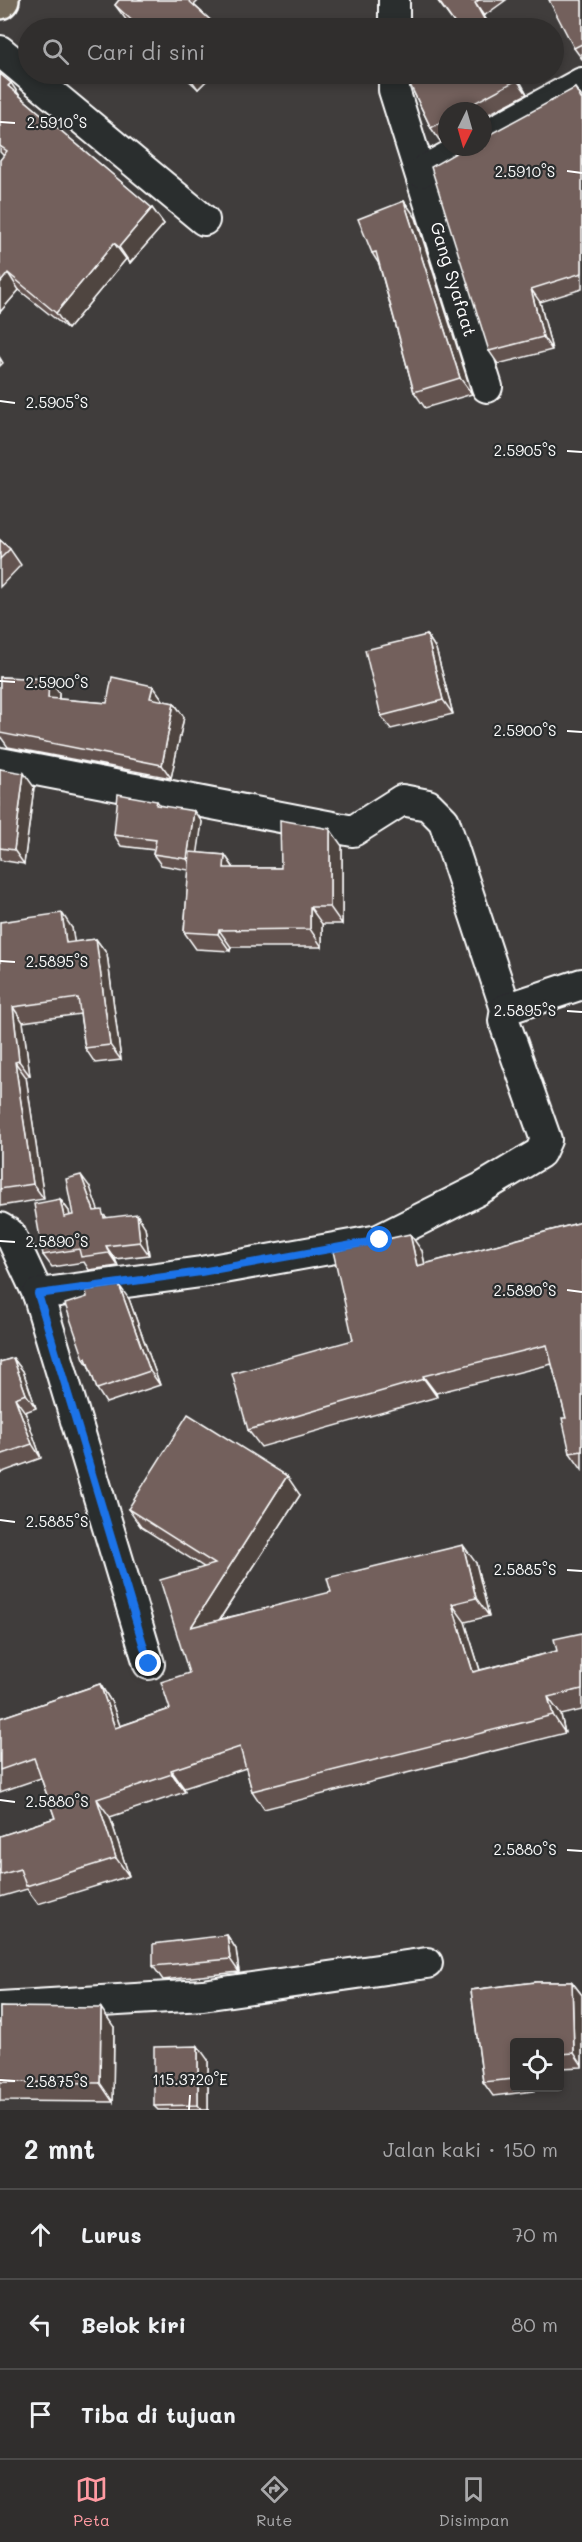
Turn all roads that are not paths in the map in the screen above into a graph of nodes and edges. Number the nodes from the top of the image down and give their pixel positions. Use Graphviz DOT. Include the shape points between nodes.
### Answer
graph roads {
  1 [pos="394,0"];
  2 [pos="394,18"];
  3 [pos="0,51"];
  4 [pos="18,66"];
  5 [pos="582,83"];
  6 [pos="40,84"];
  7 [pos="394,84"];
  8 [pos="492,132"];
  9 [pos="450,156"];
  10 [pos="421,172"];
  11 [pos="204,220"];
  12 [pos="487,387"];
  13 [pos="0,763"];
  14 [pos="582,984"];
  15 [pos="506,1009"];
  16 [pos="0,1228"];
  17 [pos="38,1294"];
  18 [pos="149,1664"];
  19 [pos="426,1963"];
  20 [pos="0,2007"];
  1 -- 2 [label="street"];
  3 -- 4 [label="street"];
  5 -- 8 [label="street"];
  6 -- 11 [label="street"];
  7 -- 10 [label="street, Gang Syafaat"];
  9 -- 10 [label="street"];
  10 -- 12 [label="street, Gang Syafaat"];
  13 -- 15 [label="street" via="353,831 402,800 428,805 444,821"];
  14 -- 15 [label="street"];
  15 -- 17 [label="street" via="504,1021 546,1140 540,1152 530,1159 380,1240 201,1272"];
  16 -- 17 [label="street" via="10,1234"];
  17 -- 18 [label="street"];
  19 -- 20 [label="street" via="203,1995"];
}
